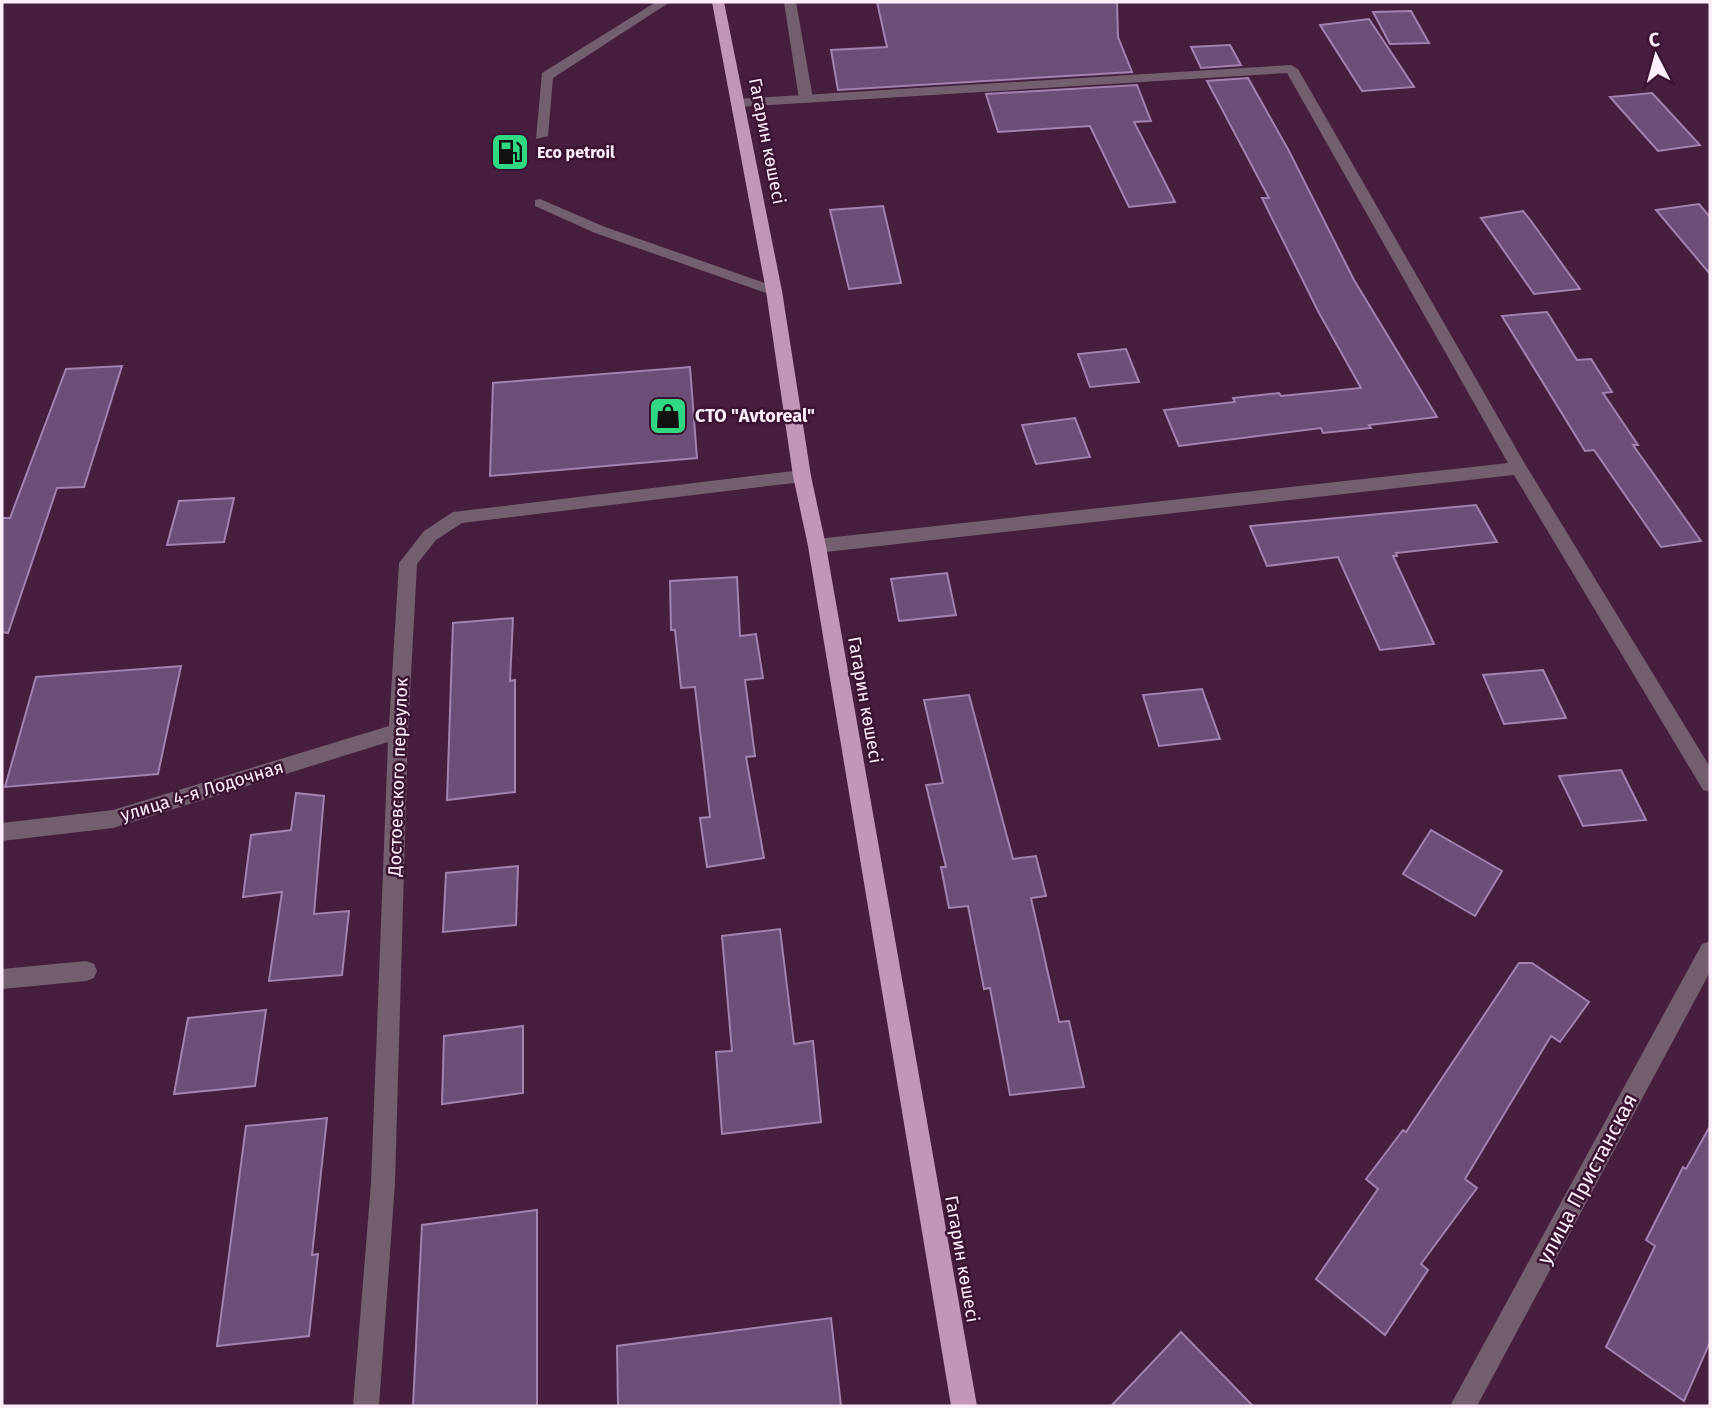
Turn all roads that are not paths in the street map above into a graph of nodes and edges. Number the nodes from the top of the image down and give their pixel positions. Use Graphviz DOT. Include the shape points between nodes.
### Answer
graph roads {
  1 [pos="664,2"];
  2 [pos="718,2"];
  3 [pos="790,2"];
  4 [pos="806,99"];
  5 [pos="738,103"];
  6 [pos="541,136"];
  7 [pos="540,203"];
  8 [pos="774,291"];
  9 [pos="1519,468"];
  10 [pos="802,476"];
  11 [pos="817,546"];
  12 [pos="398,731"];
  13 [pos="1710,784"];
  14 [pos="2,832"];
  15 [pos="1710,951"];
  16 [pos="86,971"];
  17 [pos="2,979"];
  18 [pos="366,1406"];
  19 [pos="964,1406"];
  20 [pos="1463,1406"];
  1 -- 6 [label="street" via="547,76"];
  2 -- 5 [label="highway, Гагарин көшесі"];
  3 -- 4 [label="street"];
  4 -- 5 [label="street"];
  4 -- 9 [label="street" via="1291,69"];
  5 -- 8 [label="highway, Гагарин көшесі"];
  7 -- 8 [label="street" via="600,230"];
  8 -- 10 [label="highway, Гагарин көшесі"];
  9 -- 11 [label="street"];
  9 -- 13 [label="street"];
  10 -- 11 [label="highway, Гагарин көшесі"];
  10 -- 12 [label="street, Достоевского переулок" via="459,517 436,528 408,563"];
  11 -- 19 [label="highway, Гагарин көшесі"];
  12 -- 14 [label="street, улица 4-я Лодочная" via="113,819"];
  12 -- 18 [label="street, Достоевского переулок" via="383,1183"];
  15 -- 20 [label="street, улица Пристанская"];
  16 -- 17 [label="street"];
}
